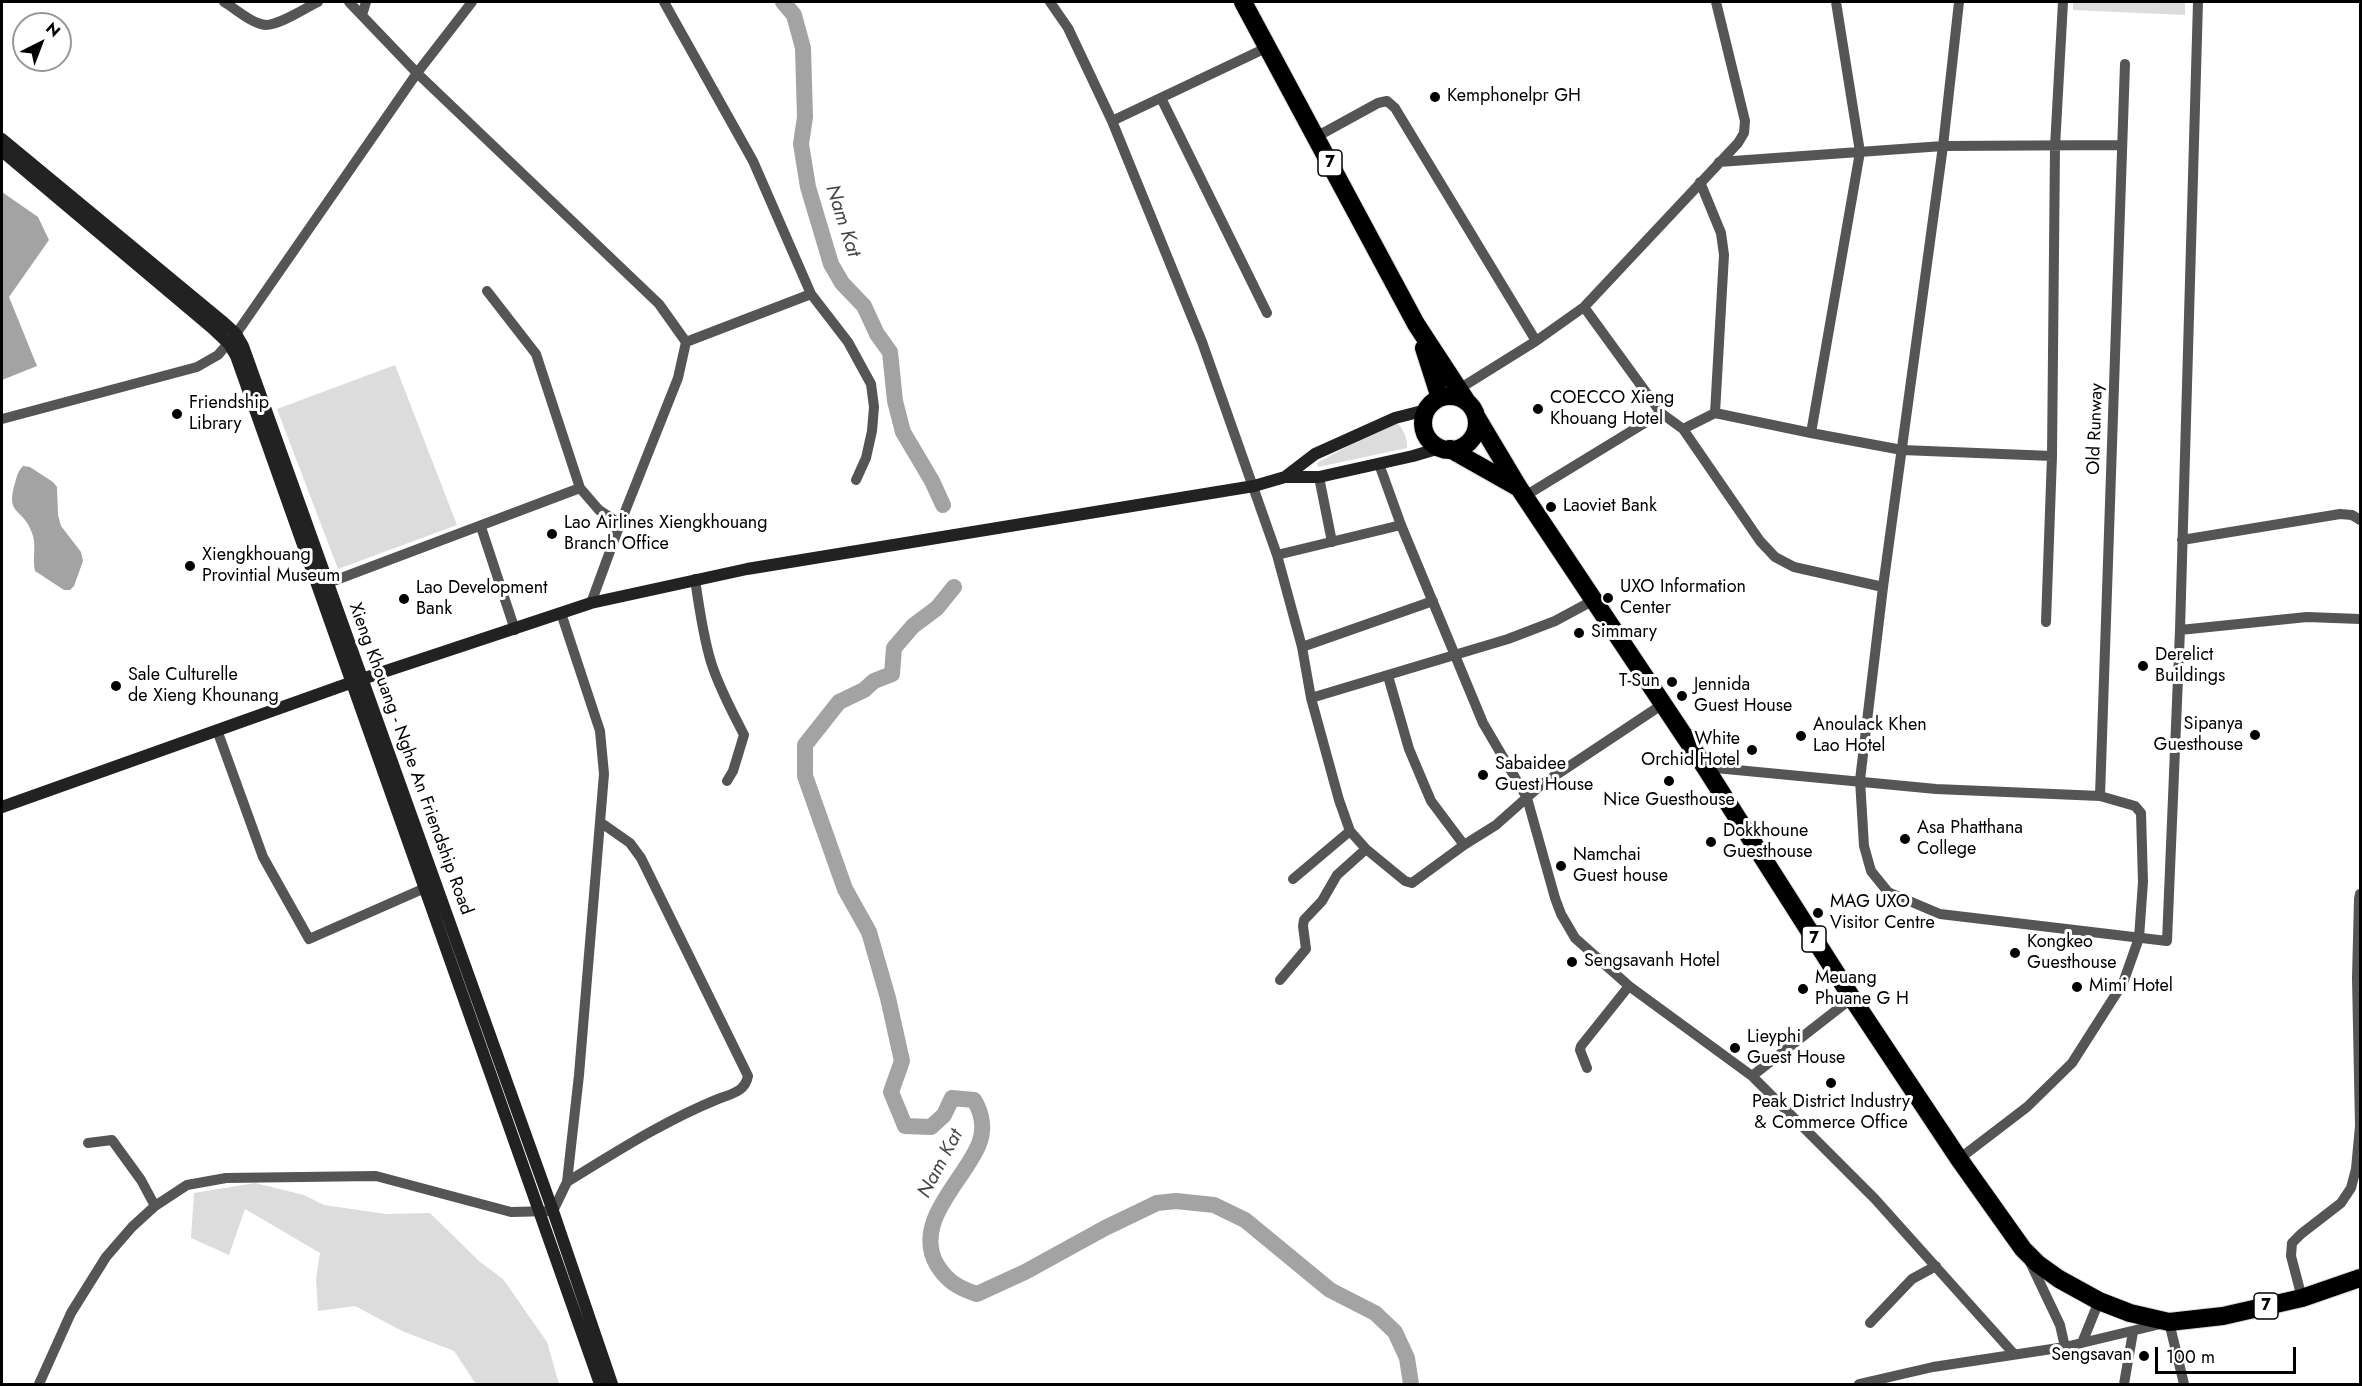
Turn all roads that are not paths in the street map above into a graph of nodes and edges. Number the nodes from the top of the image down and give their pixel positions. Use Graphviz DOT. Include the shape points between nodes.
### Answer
graph roads {
  1 [pos="224,2"];
  2 [pos="318,2"];
  3 [pos="349,2"];
  4 [pos="366,2"];
  5 [pos="472,2"];
  6 [pos="664,2"];
  7 [pos="1050,2"];
  8 [pos="1243,2"];
  9 [pos="1716,2"];
  10 [pos="1836,2"];
  11 [pos="1959,2"];
  12 [pos="2063,2"];
  13 [pos="2198,2"];
  14 [pos="362,15"];
  15 [pos="1268,47"];
  16 [pos="2125,64"];
  17 [pos="417,73"];
  18 [pos="1161,98"];
  19 [pos="1112,122"];
  20 [pos="1316,137"];
  21 [pos="2,139"];
  22 [pos="2122,145"];
  23 [pos="1943,146"];
  24 [pos="2055,147"];
  25 [pos="2,151"];
  26 [pos="1860,152"];
  27 [pos="1719,162"];
  28 [pos="1700,182"];
  29 [pos="487,291"];
  30 [pos="811,294"];
  31 [pos="1584,307"];
  32 [pos="1267,313"];
  33 [pos="1416,324"];
  34 [pos="232,339"];
  35 [pos="1536,341"];
  36 [pos="686,342"];
  37 [pos="1440,398"];
  38 [pos="1468,403"];
  39 [pos="1426,410"];
  40 [pos="1661,413"];
  41 [pos="1715,413"];
  42 [pos="2,419"];
  43 [pos="1683,429"];
  44 [pos="1811,433"];
  45 [pos="1445,448"];
  46 [pos="1902,450"];
  47 [pos="2052,456"];
  48 [pos="1379,464"];
  49 [pos="1285,477"];
  50 [pos="1319,477"];
  51 [pos="856,480"];
  52 [pos="1254,486"];
  53 [pos="580,488"];
  54 [pos="1522,492"];
  55 [pos="2360,518"];
  56 [pos="620,524"];
  57 [pos="1401,525"];
  58 [pos="480,527"];
  59 [pos="2182,540"];
  60 [pos="1332,542"];
  61 [pos="1277,555"];
  62 [pos="694,579"];
  63 [pos="328,583"];
  64 [pos="1882,587"];
  65 [pos="1594,600"];
  66 [pos="1433,601"];
  67 [pos="591,603"];
  68 [pos="561,613"];
  69 [pos="2361,619"];
  70 [pos="2046,622"];
  71 [pos="515,630"];
  72 [pos="2180,630"];
  73 [pos="1302,647"];
  74 [pos="1455,654"];
  75 [pos="1388,676"];
  76 [pos="356,681"];
  77 [pos="1311,698"];
  78 [pos="1663,704"];
  79 [pos="217,730"];
  80 [pos="1705,767"];
  81 [pos="1860,780"];
  82 [pos="727,781"];
  83 [pos="2100,796"];
  84 [pos="1527,798"];
  85 [pos="2,807"];
  86 [pos="600,822"];
  87 [pos="1350,831"];
  88 [pos="1464,845"];
  89 [pos="1366,849"];
  90 [pos="1293,879"];
  91 [pos="425,888"];
  92 [pos="2361,894"];
  93 [pos="2139,938"];
  94 [pos="1280,980"];
  95 [pos="1629,986"];
  96 [pos="1852,999"];
  97 [pos="1587,1068"];
  98 [pos="1752,1076"];
  99 [pos="88,1143"];
  100 [pos="1959,1159"];
  101 [pos="567,1182"];
  102 [pos="155,1206"];
  103 [pos="547,1212"];
  104 [pos="2023,1249"];
  105 [pos="1936,1266"];
  106 [pos="2361,1278"];
  107 [pos="2302,1298"];
  108 [pos="2099,1301"];
  109 [pos="2169,1322"];
  110 [pos="1870,1323"];
  111 [pos="2133,1332"];
  112 [pos="2082,1343"];
  113 [pos="2065,1347"];
  114 [pos="2014,1354"];
  115 [pos="39,1384"];
  116 [pos="600,1384"];
  117 [pos="612,1384"];
  118 [pos="1859,1384"];
  119 [pos="2124,1384"];
  120 [pos="2184,1384"];
  1 -- 2 [label="street" via="264,25"];
  3 -- 14 [label="street"];
  4 -- 14 [label="street"];
  5 -- 17 [label="street"];
  6 -- 30 [label="street" via="753,160"];
  7 -- 19 [label="street" via="1068,28"];
  8 -- 15 [label="highway, 7"];
  9 -- 27 [label="street" via="1745,121 1738,143"];
  10 -- 26 [label="street"];
  11 -- 23 [label="street"];
  12 -- 24 [label="street"];
  13 -- 59 [label="street"];
  14 -- 17 [label="street"];
  15 -- 18 [label="street"];
  15 -- 20 [label="highway, 7"];
  16 -- 22 [label="street, Old Runway"];
  17 -- 34 [label="street"];
  17 -- 36 [label="street" via="659,304"];
  18 -- 19 [label="street"];
  18 -- 32 [label="street"];
  19 -- 52 [label="street" via="1202,342"];
  20 -- 33 [label="highway, 7"];
  20 -- 35 [label="street" via="1378,103 1387,101 1395,108"];
  21 -- 34 [label="street, Xieng Khouang - Nghe An Friendship Road" via="162,270"];
  22 -- 24 [label="street"];
  22 -- 83 [label="street, Old Runway"];
  23 -- 24 [label="street"];
  23 -- 26 [label="street"];
  23 -- 46 [label="street"];
  24 -- 47 [label="street"];
  25 -- 34 [label="street, Xieng Khouang - Nghe An Friendship Road"];
  26 -- 27 [label="street"];
  26 -- 44 [label="street"];
  27 -- 28 [label="street"];
  28 -- 31 [label="street"];
  28 -- 41 [label="street" via="1721,233 1724,255"];
  29 -- 53 [label="street" via="536,354"];
  30 -- 36 [label="street"];
  30 -- 51 [label="street" via="848,342 872,384 872,431"];
  31 -- 35 [label="street"];
  31 -- 40 [label="street"];
  33 -- 37 [label="highway, 7"];
  33 -- 38 [label="highway, 7"];
  34 -- 42 [label="street" via="218,355 197,367"];
  34 -- 63 [label="street, Xieng Khouang - Nghe An Friendship Road" via="247,355"];
  34 -- 76 [label="street, Xieng Khouang - Nghe An Friendship Road"];
  35 -- 38 [label="street"];
  36 -- 56 [label="street" via="678,378"];
  37 -- 38 [label="highway" via="1457,397"];
  37 -- 39 [label="highway"];
  38 -- 45 [label="highway" via="1477,427 1464,447"];
  38 -- 54 [label="highway, 7"];
  39 -- 45 [label="highway, 7" via="1424,429 1430,440"];
  39 -- 49 [label="street" via="1395,418 1315,454"];
  40 -- 43 [label="street"];
  40 -- 54 [label="street"];
  41 -- 43 [label="street"];
  41 -- 44 [label="street"];
  43 -- 64 [label="street" via="1775,557 1794,567"];
  44 -- 46 [label="street"];
  45 -- 48 [label="street"];
  45 -- 54 [label="highway, 7"];
  46 -- 47 [label="street"];
  46 -- 64 [label="street"];
  47 -- 70 [label="street"];
  48 -- 50 [label="street"];
  48 -- 57 [label="street"];
  49 -- 50 [label="street"];
  49 -- 52 [label="street"];
  50 -- 60 [label="street"];
  52 -- 61 [label="street"];
  52 -- 62 [label="street"];
  53 -- 56 [label="street" via="599,510"];
  53 -- 58 [label="street"];
  54 -- 65 [label="highway, 7"];
  55 -- 59 [label="street" via="2340,514"];
  56 -- 67 [label="street"];
  57 -- 60 [label="street"];
  57 -- 66 [label="street"];
  58 -- 63 [label="street"];
  58 -- 71 [label="street"];
  59 -- 72 [label="street"];
  60 -- 61 [label="street"];
  61 -- 73 [label="street"];
  62 -- 67 [label="street"];
  62 -- 82 [label="street" via="711,662 744,735"];
  63 -- 76 [label="street, Xieng Khouang - Nghe An Friendship Road"];
  64 -- 81 [label="street"];
  65 -- 74 [label="street" via="1555,621"];
  65 -- 78 [label="highway, 7"];
  66 -- 73 [label="street"];
  66 -- 74 [label="street"];
  67 -- 68 [label="street"];
  68 -- 71 [label="street"];
  68 -- 86 [label="street" via="600,731 604,774"];
  69 -- 72 [label="street" via="2307,617"];
  71 -- 76 [label="street"];
  72 -- 93 [label="street" via="2167,941"];
  73 -- 77 [label="street"];
  74 -- 75 [label="street"];
  74 -- 84 [label="street" via="1483,723"];
  75 -- 77 [label="street"];
  75 -- 88 [label="street" via="1409,749 1431,801"];
  76 -- 79 [label="street"];
  76 -- 91 [label="street, Xieng Khouang - Nghe An Friendship Road"];
  76 -- 103 [label="street, Xieng Khouang - Nghe An Friendship Road"];
  77 -- 87 [label="street"];
  78 -- 80 [label="highway, 7"];
  78 -- 84 [label="street"];
  79 -- 85 [label="street"];
  79 -- 91 [label="street" via="263,857 309,939"];
  80 -- 81 [label="street"];
  80 -- 96 [label="highway, 7"];
  81 -- 83 [label="street" via="1936,789"];
  81 -- 93 [label="street" via="1864,846 1871,871 1888,892 1940,914"];
  83 -- 93 [label="street" via="2135,806 2141,813 2143,882"];
  84 -- 88 [label="street" via="1496,825"];
  84 -- 95 [label="street" via="1561,914 1575,938"];
  86 -- 101 [label="street"];
  86 -- 101 [label="street" via="630,843 640,858 748,1076 742,1090 643,1136"];
  87 -- 89 [label="street"];
  87 -- 90 [label="street"];
  88 -- 89 [label="street" via="1413,883 1405,881"];
  89 -- 94 [label="street" via="1336,875 1322,901 1304,920 1306,949"];
  91 -- 103 [label="street, Xieng Khouang - Nghe An Friendship Road"];
  92 -- 107 [label="street" via="2357,978 2360,1126 2356,1169 2351,1188 2341,1203 2292,1244 2291,1256"];
  93 -- 100 [label="street" via="2123,983 2072,1063 2027,1107"];
  95 -- 97 [label="street" via="1581,1046"];
  95 -- 98 [label="street"];
  96 -- 98 [label="street"];
  96 -- 100 [label="highway, 7"];
  98 -- 105 [label="street"];
  99 -- 102 [label="street" via="112,1140"];
  100 -- 104 [label="highway, 7"];
  101 -- 103 [label="street"];
  102 -- 103 [label="street" via="186,1185 226,1178 376,1176 511,1212"];
  102 -- 115 [label="street" via="106,1257 71,1313"];
  103 -- 116 [label="street, Xieng Khouang - Nghe An Friendship Road"];
  103 -- 117 [label="street, Xieng Khouang - Nghe An Friendship Road"];
  104 -- 108 [label="highway, 7" via="2059,1279"];
  104 -- 113 [label="street" via="2060,1325"];
  105 -- 110 [label="street" via="1912,1279"];
  105 -- 114 [label="street"];
  106 -- 107 [label="highway, 7"];
  107 -- 109 [label="highway, 7" via="2223,1316"];
  108 -- 109 [label="highway, 7"];
  108 -- 112 [label="street"];
  109 -- 111 [label="street"];
  109 -- 120 [label="street"];
  111 -- 112 [label="street"];
  111 -- 119 [label="street"];
  112 -- 113 [label="street"];
  113 -- 114 [label="street"];
  114 -- 118 [label="street" via="1900,1373"];
}
